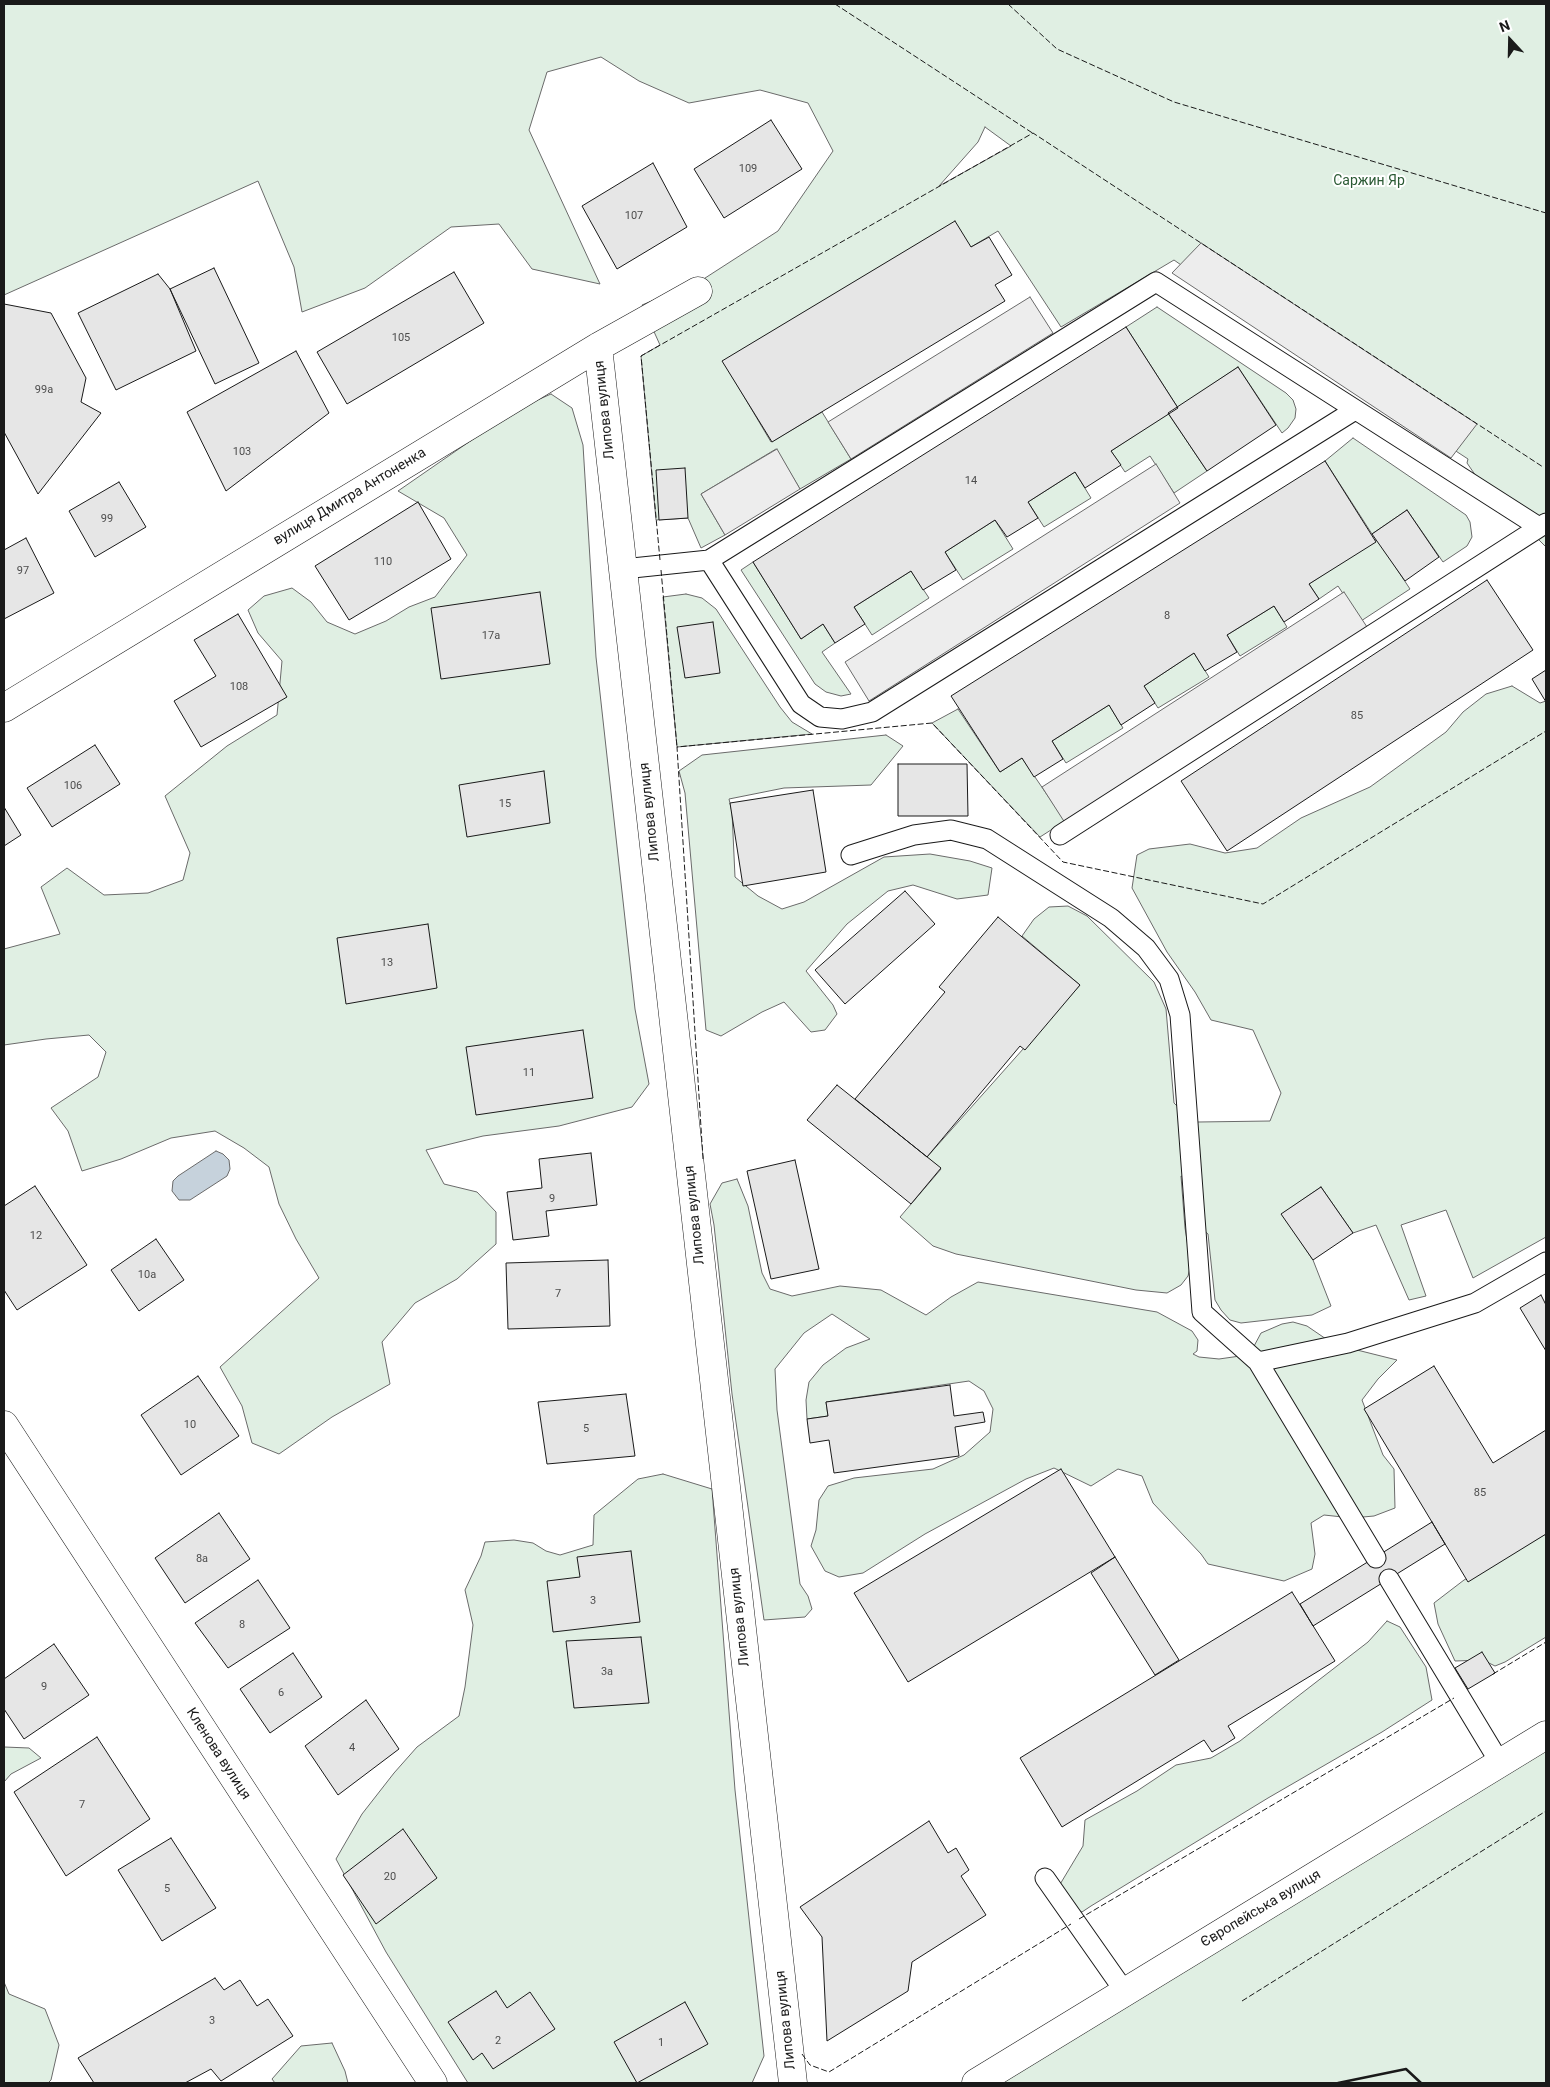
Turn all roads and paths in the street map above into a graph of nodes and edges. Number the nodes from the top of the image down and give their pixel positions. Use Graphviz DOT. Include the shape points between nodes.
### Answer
graph roads {
  1 [pos="698,291"];
  2 [pos="598,347"];
  3 [pos="1355,410"];
  4 [pos="1543,525"];
  5 [pos="709,560"];
  6 [pos="623,569"];
  7 [pos="4,708"];
  8 [pos="1060,835"];
  9 [pos="850,854"];
  10 [pos="1546,1262"];
  11 [pos="1258,1362"];
  12 [pos="4,1426"];
  13 [pos="1376,1558"];
  14 [pos="1389,1579"];
  15 [pos="1546,1735"];
  16 [pos="1500,1764"];
  17 [pos="1045,1878"];
  18 [pos="1125,1992"];
  19 [pos="433,2083"];
  20 [pos="793,2083"];
  21 [pos="976,2083"];
  1 -- 2 [label="street, вулиця Дмитра Антоненка"];
  2 -- 6 [label="street, Липова вулиця"];
  2 -- 7 [label="street, вулиця Дмитра Антоненка"];
  3 -- 4 [label="lane"];
  3 -- 5 [label="lane" via="1156,282"];
  3 -- 5 [label="lane" via="872,712 842,719 820,717 801,704"];
  4 -- 8 [label="lane"];
  5 -- 6 [label="lane"];
  6 -- 20 [label="street, Липова вулиця"];
  9 -- 11 [label="lane" via="914,835 951,830 987,839 1112,918 1146,948 1169,978 1180,1015 1202,1312"];
  10 -- 11 [label="lane" via="1475,1303 1348,1343"];
  11 -- 13 [label="lane"];
  12 -- 19 [label="street, Кленова вулиця"];
  14 -- 16 [label="lane"];
  15 -- 16 [label="street, Європейська вулиця"];
  16 -- 18 [label="street, Європейська вулиця"];
  17 -- 18 [label="lane"];
  18 -- 21 [label="street, Європейська вулиця"];
}
